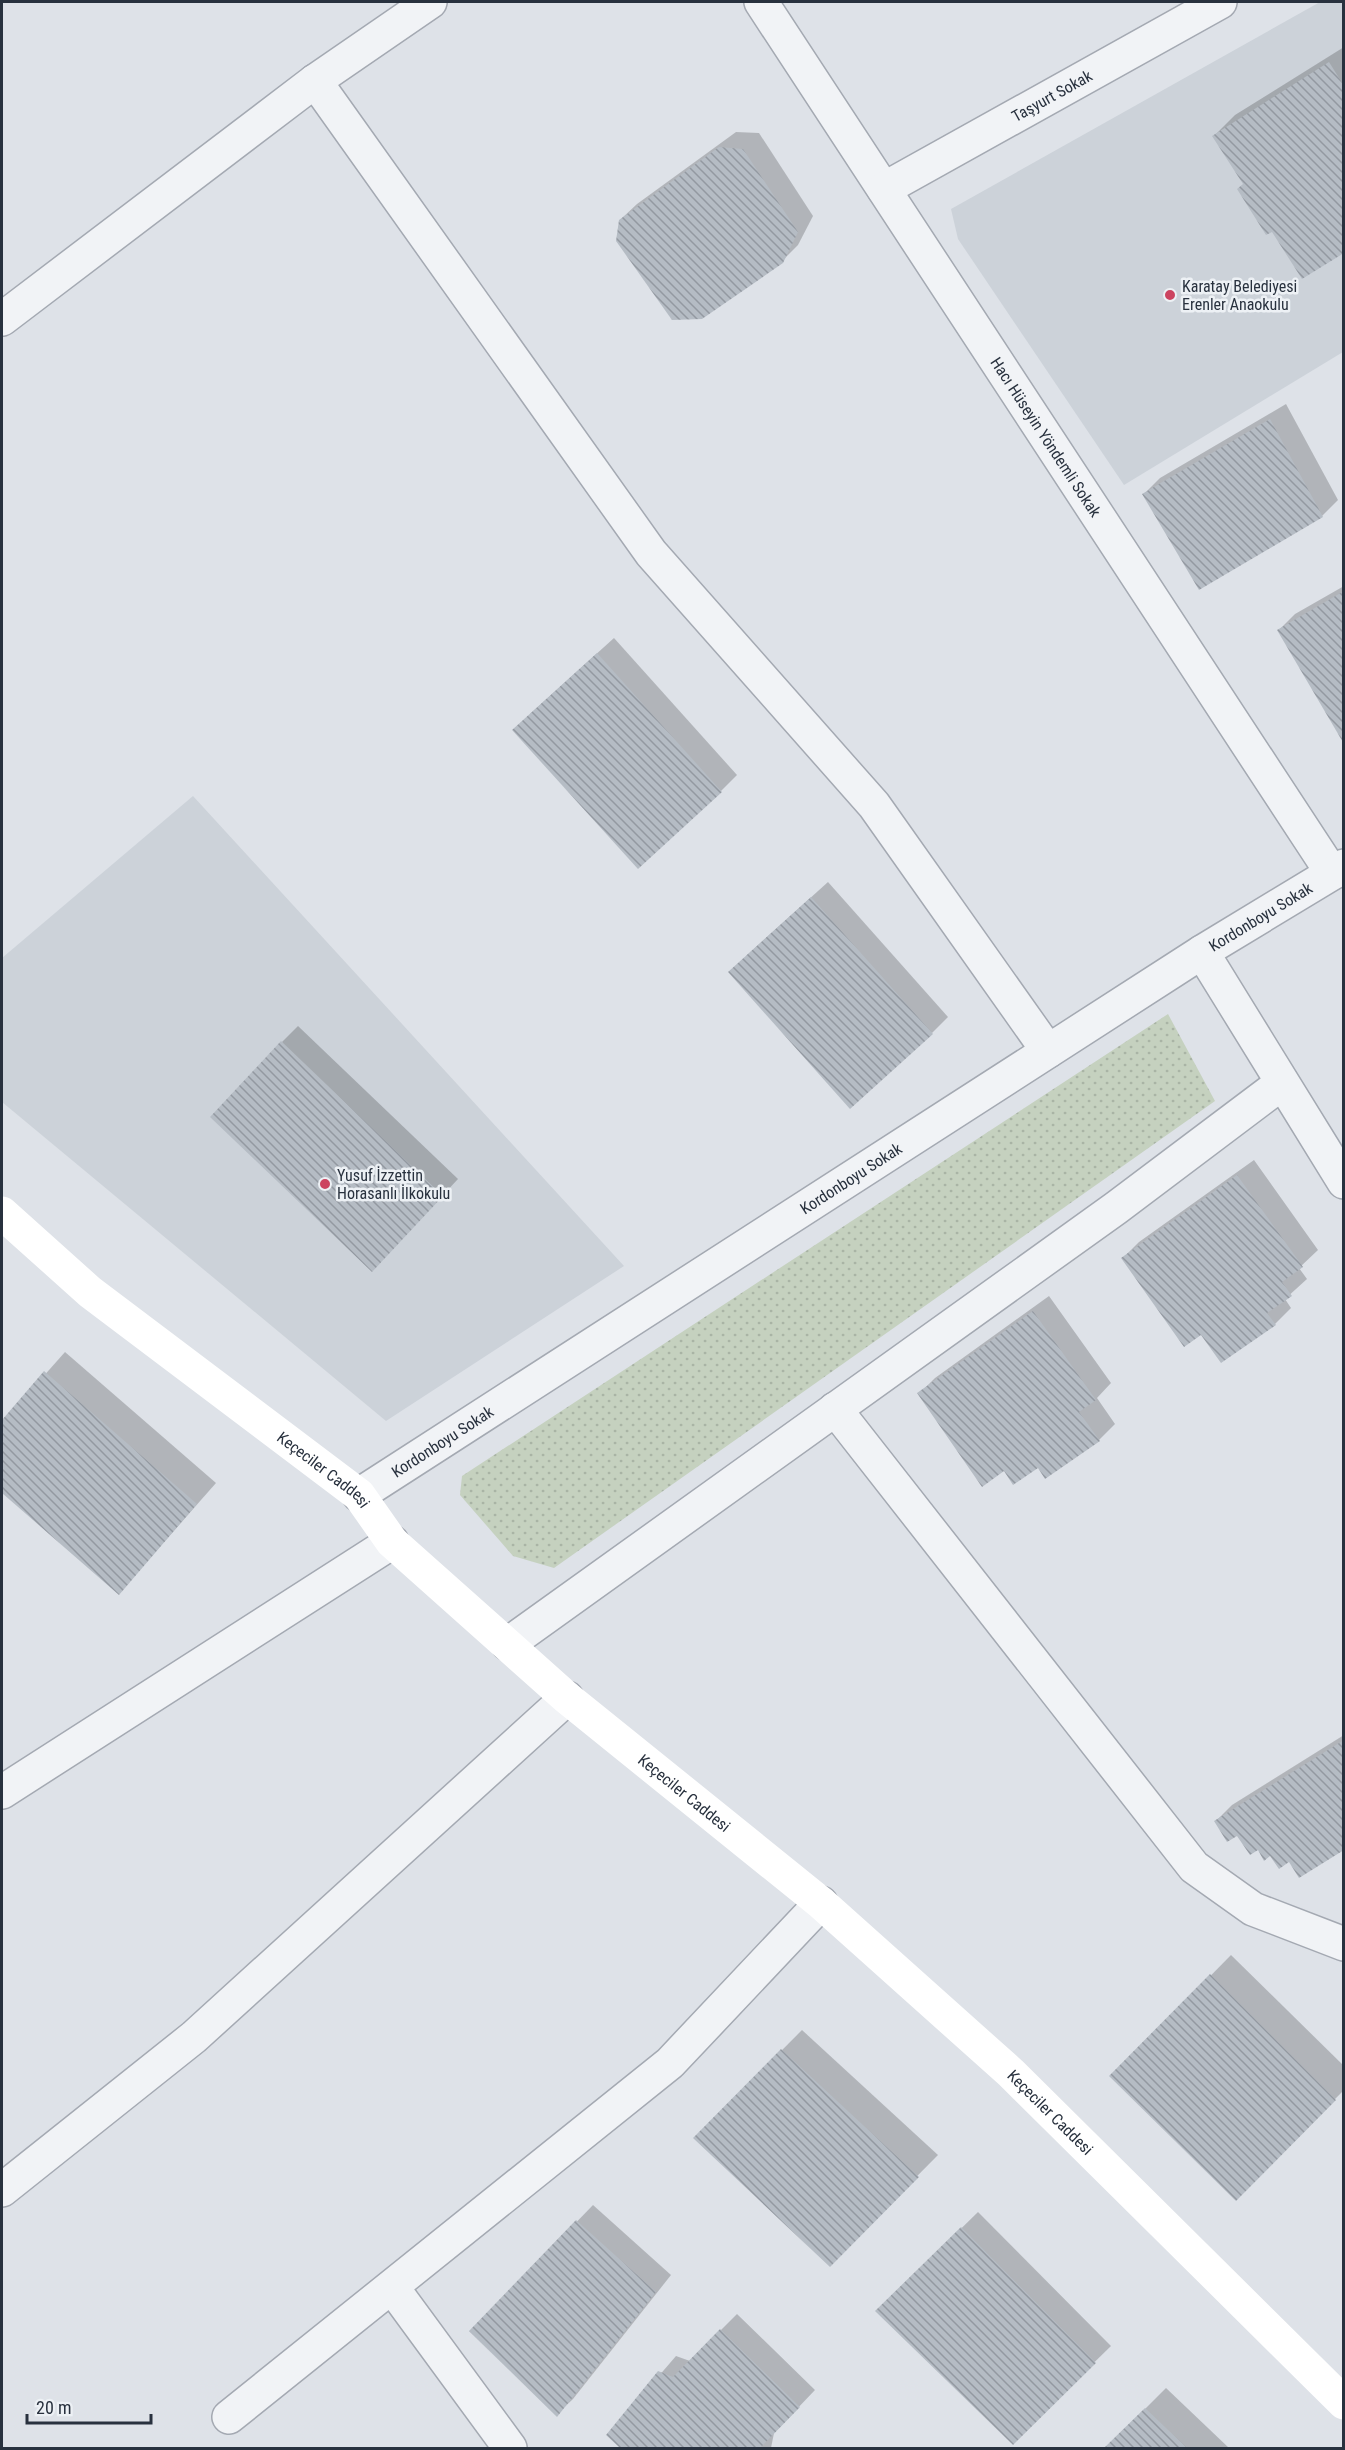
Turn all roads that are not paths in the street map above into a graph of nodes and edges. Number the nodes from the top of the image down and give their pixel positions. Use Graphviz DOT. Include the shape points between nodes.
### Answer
graph roads {
  1 [pos="761,2"];
  2 [pos="1220,2"];
  3 [pos="424,3"];
  4 [pos="315,81"];
  5 [pos="884,189"];
  6 [pos="2,319"];
  7 [pos="1338,870"];
  8 [pos="1202,952"];
  9 [pos="1048,1051"];
  10 [pos="1282,1083"];
  11 [pos="1344,1182"];
  12 [pos="2,1213"];
  13 [pos="835,1409"];
  14 [pos="359,1495"];
  15 [pos="392,1542"];
  16 [pos="508,1644"];
  17 [pos="567,1698"];
  18 [pos="2,1792"];
  19 [pos="821,1903"];
  20 [pos="1344,1944"];
  21 [pos="2,2190"];
  22 [pos="392,2287"];
  23 [pos="1344,2403"];
  24 [pos="229,2417"];
  25 [pos="510,2448"];
  1 -- 5 [label="street, Hacı Hüseyin Yöndemli Sokak"];
  2 -- 5 [label="street, Taşyurt Sokak"];
  3 -- 4 [label="street"];
  4 -- 6 [label="street"];
  4 -- 9 [label="street" via="651,553 873,806"];
  5 -- 7 [label="street, Hacı Hüseyin Yöndemli Sokak"];
  7 -- 8 [label="street, Kordonboyu Sokak"];
  8 -- 9 [label="street, Kordonboyu Sokak"];
  8 -- 10 [label="street"];
  9 -- 14 [label="street, Kordonboyu Sokak"];
  10 -- 11 [label="street"];
  10 -- 13 [label="street" via="1116,1208"];
  12 -- 14 [label="street, Keçeciler Caddesi" via="90,1292"];
  13 -- 16 [label="street"];
  13 -- 20 [label="street" via="1194,1867 1253,1909"];
  14 -- 15 [label="street, Keçeciler Caddesi"];
  15 -- 16 [label="street, Keçeciler Caddesi"];
  15 -- 18 [label="street"];
  16 -- 17 [label="street, Keçeciler Caddesi"];
  17 -- 19 [label="street, Keçeciler Caddesi"];
  17 -- 21 [label="street" via="194,2037"];
  19 -- 22 [label="street" via="670,2063"];
  19 -- 23 [label="street, Keçeciler Caddesi" via="1011,2073"];
  22 -- 24 [label="street"];
  22 -- 25 [label="street"];
}
